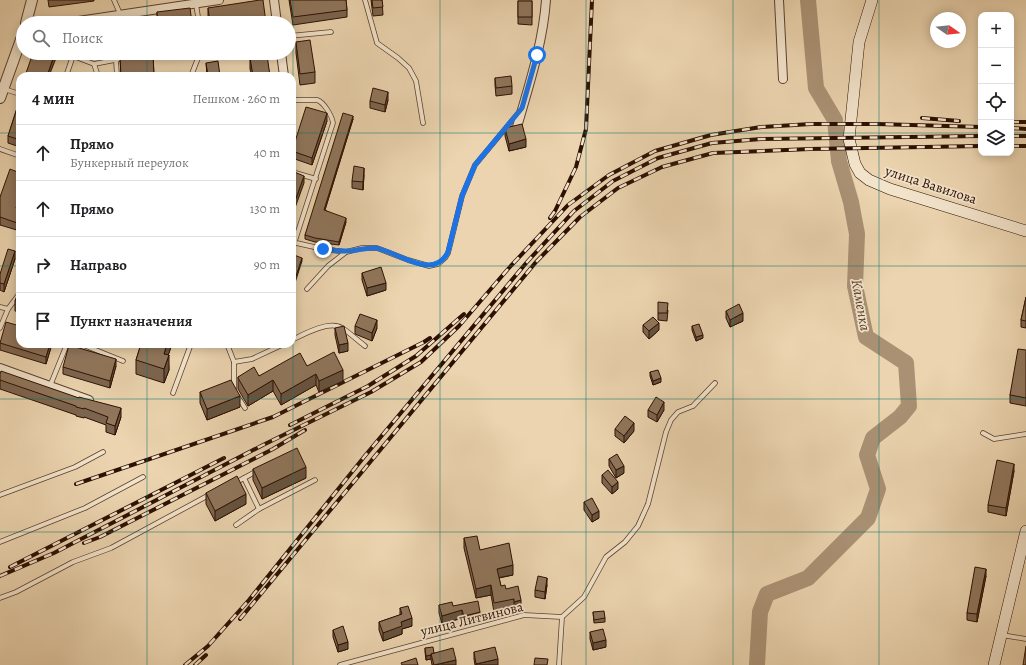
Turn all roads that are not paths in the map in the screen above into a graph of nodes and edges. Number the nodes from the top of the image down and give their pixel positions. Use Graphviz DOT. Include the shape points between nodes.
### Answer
graph roads {
  1 [pos="32,0"];
  2 [pos="114,0"];
  3 [pos="219,0"];
  4 [pos="274,0"];
  5 [pos="365,0"];
  6 [pos="546,0"];
  7 [pos="779,0"];
  8 [pos="872,0"];
  9 [pos="196,4"];
  10 [pos="28,16"];
  11 [pos="121,16"];
  12 [pos="133,16"];
  13 [pos="198,16"];
  14 [pos="276,16"];
  15 [pos="331,32"];
  16 [pos="296,35"];
  17 [pos="16,52"];
  18 [pos="71,60"];
  19 [pos="86,60"];
  20 [pos="116,60"];
  21 [pos="197,60"];
  22 [pos="282,60"];
  23 [pos="94,64"];
  24 [pos="67,72"];
  25 [pos="97,72"];
  26 [pos="116,72"];
  27 [pos="192,72"];
  28 [pos="283,72"];
  29 [pos="783,79"];
  30 [pos="1,92"];
  31 [pos="16,94"];
  32 [pos="296,100"];
  33 [pos="522,108"];
  34 [pos="423,123"];
  35 [pos="517,127"];
  36 [pos="0,149"];
  37 [pos="16,155"];
  38 [pos="296,173"];
  39 [pos="316,180"];
  40 [pos="1026,231"];
  41 [pos="296,234"];
  42 [pos="296,243"];
  43 [pos="346,252"];
  44 [pos="307,289"];
  45 [pos="16,298"];
  46 [pos="0,307"];
  47 [pos="8,309"];
  48 [pos="0,328"];
  49 [pos="296,338"];
  50 [pos="365,346"];
  51 [pos="65,348"];
  52 [pos="90,348"];
  53 [pos="190,348"];
  54 [pos="229,348"];
  55 [pos="275,348"];
  56 [pos="123,362"];
  57 [pos="234,362"];
  58 [pos="0,368"];
  59 [pos="715,383"];
  60 [pos="50,386"];
  61 [pos="173,393"];
  62 [pos="100,404"];
  63 [pos="245,408"];
  64 [pos="983,433"];
  65 [pos="1026,434"];
  66 [pos="103,452"];
  67 [pos="263,468"];
  68 [pos="143,477"];
  69 [pos="244,478"];
  70 [pos="315,480"];
  71 [pos="230,485"];
  72 [pos="216,492"];
  73 [pos="0,496"];
  74 [pos="259,509"];
  75 [pos="236,525"];
  76 [pos="1026,531"];
  77 [pos="0,542"];
  78 [pos="0,598"];
  79 [pos="562,618"];
  80 [pos="1001,634"];
  81 [pos="1026,639"];
  82 [pos="340,665"];
  83 [pos="559,665"];
  84 [pos="994,665"];
  1 -- 10 [label="street"];
  2 -- 11 [label="lane"];
  3 -- 9 [label="street"];
  4 -- 14 [label="street"];
  5 -- 34 [label="lane" via="377,43 409,68 416,81"];
  6 -- 33 [label="street" via="537,55"];
  7 -- 29 [label="street"];
  8 -- 40 [label="main road, улица Вавилова" via="859,42 849,139 860,173 890,189"];
  9 -- 12 [label="street" via="169,6"];
  9 -- 13 [label="lane"];
  15 -- 16 [label="lane"];
  17 -- 30 [label="street"];
  18 -- 24 [label="lane"];
  19 -- 23 [label="lane"];
  20 -- 23 [label="lane"];
  20 -- 26 [label="lane"];
  21 -- 27 [label="lane"];
  22 -- 28 [label="street"];
  23 -- 25 [label="lane"];
  30 -- 31 [label="lane"];
  32 -- 39 [label="lane" via="321,101 333,119"];
  33 -- 35 [label="street"];
  33 -- 43 [label="lane" via="475,165 462,196 448,252 438,264 429,266 377,248"];
  36 -- 37 [label="lane"];
  38 -- 39 [label="lane"];
  39 -- 41 [label="lane"];
  42 -- 43 [label="lane"];
  43 -- 44 [label="lane" via="328,266"];
  45 -- 47 [label="lane"];
  46 -- 47 [label="lane"];
  47 -- 48 [label="lane"];
  49 -- 50 [label="lane" via="324,326 341,327"];
  51 -- 60 [label="lane"];
  52 -- 56 [label="lane"];
  53 -- 61 [label="lane"];
  54 -- 57 [label="lane"];
  55 -- 57 [label="lane" via="252,359"];
  57 -- 63 [label="lane" via="234,390"];
  58 -- 60 [label="street"];
  59 -- 79 [label="lane" via="693,406 678,412 672,420 666,432 648,504 638,526 625,542 606,557 584,598"];
  60 -- 62 [label="street"];
  64 -- 65 [label="lane" via="994,439"];
  66 -- 73 [label="lane" via="75,467"];
  67 -- 69 [label="lane"];
  68 -- 77 [label="lane" via="85,508"];
  69 -- 71 [label="lane"];
  69 -- 74 [label="lane"];
  70 -- 74 [label="lane"];
  72 -- 78 [label="lane" via="111,548 73,562"];
  74 -- 75 [label="lane"];
  76 -- 80 [label="main road"];
  79 -- 82 [label="lane, улица Литвинова" via="524,615"];
  79 -- 83 [label="lane"];
  80 -- 81 [label="lane"];
  80 -- 84 [label="main road"];
}
